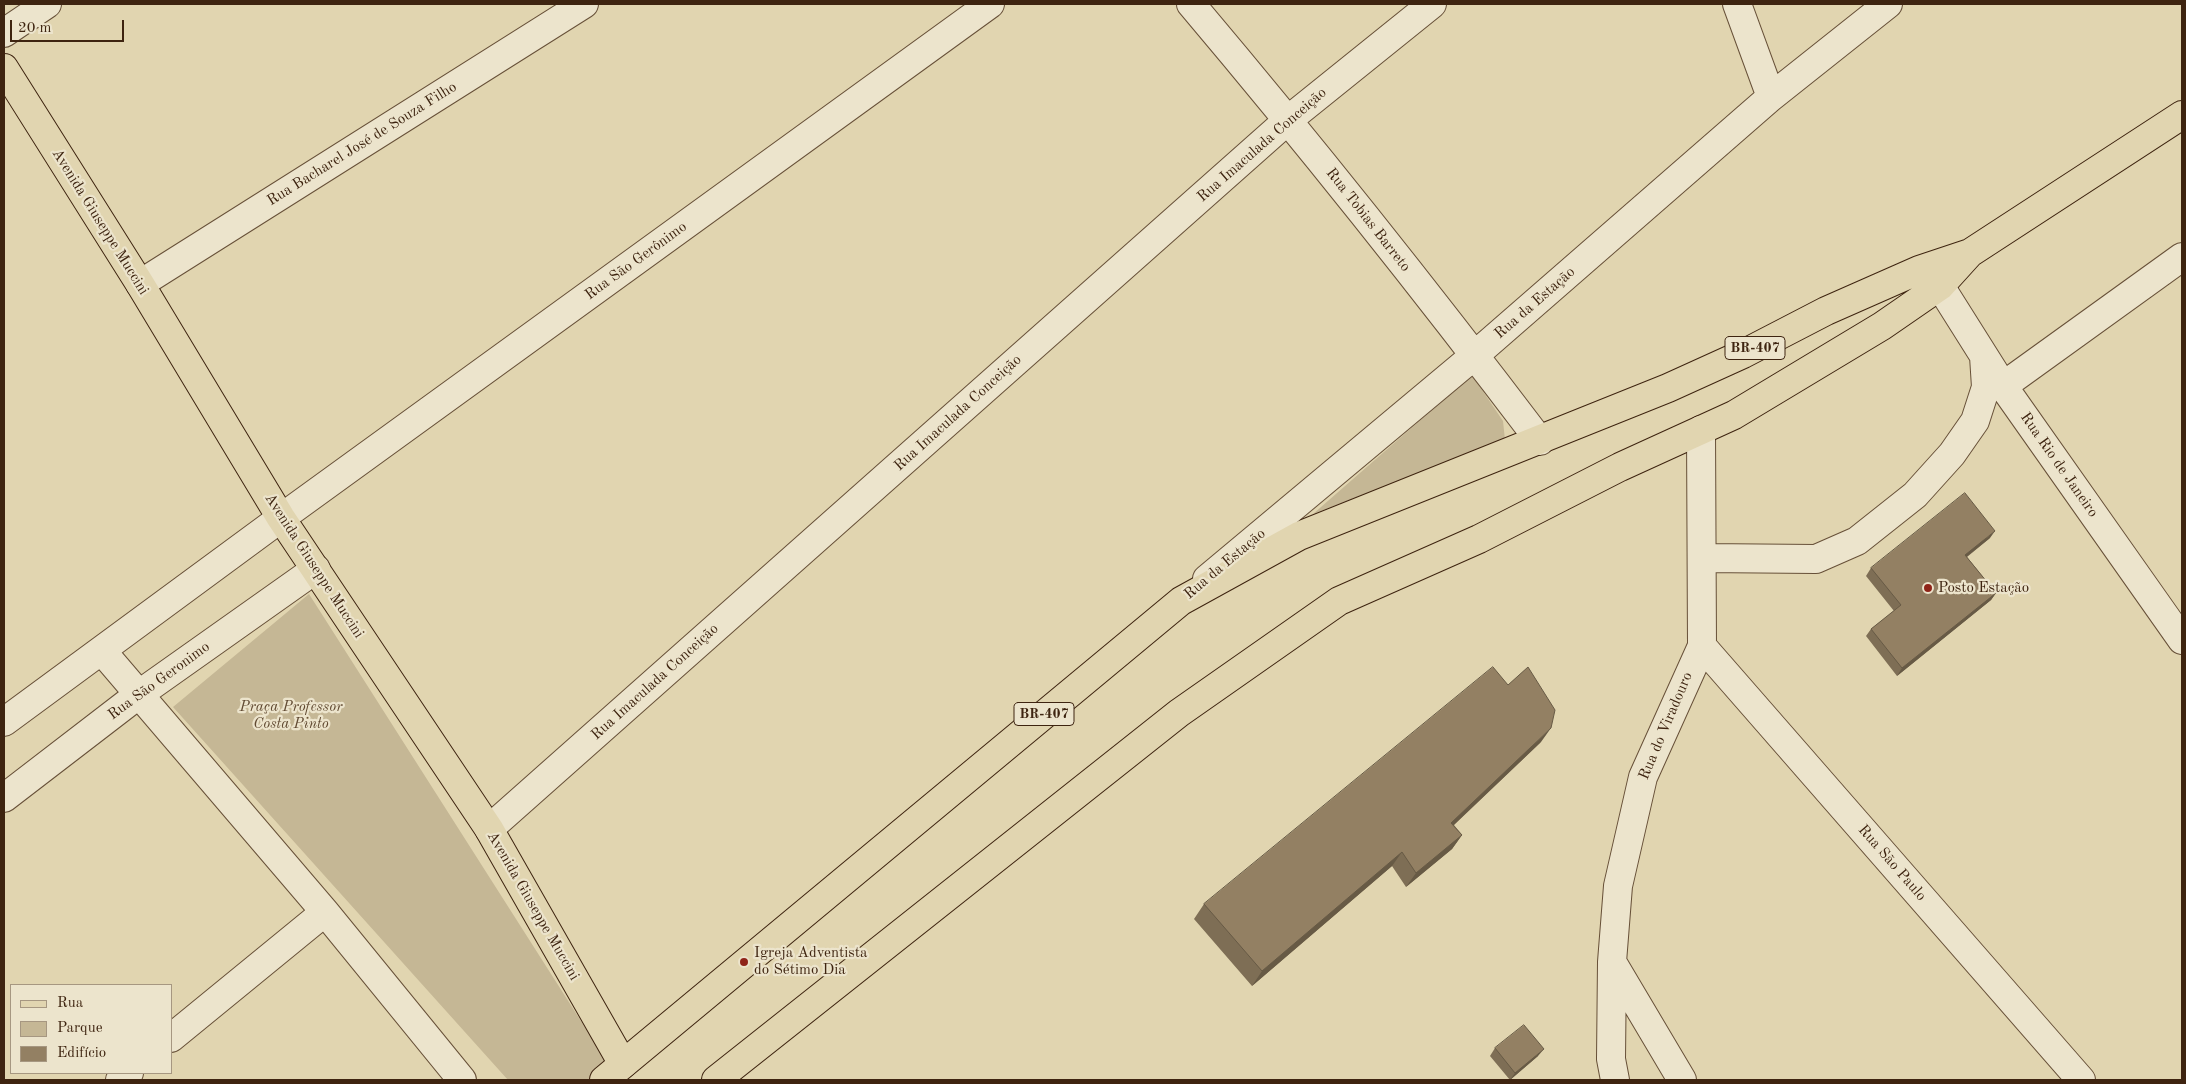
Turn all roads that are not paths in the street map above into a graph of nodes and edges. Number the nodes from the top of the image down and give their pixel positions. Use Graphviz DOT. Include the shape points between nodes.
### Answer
graph roads {
  1 [pos="47,4"];
  2 [pos="584,4"];
  3 [pos="990,4"];
  4 [pos="1191,4"];
  5 [pos="1432,4"];
  6 [pos="1737,4"];
  7 [pos="1888,4"];
  8 [pos="4,33"];
  9 [pos="4,68"];
  10 [pos="1771,97"];
  11 [pos="2182,115"];
  12 [pos="1288,120"];
  13 [pos="1970,253"];
  14 [pos="2182,257"];
  15 [pos="140,284"];
  16 [pos="1940,286"];
  17 [pos="1984,353"];
  18 [pos="1475,355"];
  19 [pos="2003,386"];
  20 [pos="1702,430"];
  21 [pos="1540,441"];
  22 [pos="281,518"];
  23 [pos="1703,558"];
  24 [pos="316,569"];
  25 [pos="1181,601"];
  26 [pos="2182,640"];
  27 [pos="1702,646"];
  28 [pos="102,651"];
  29 [pos="138,695"];
  30 [pos="4,722"];
  31 [pos="4,798"];
  32 [pos="489,828"];
  33 [pos="325,912"];
  34 [pos="1612,962"];
  35 [pos="172,1037"];
  36 [pos="614,1072"];
  37 [pos="462,1080"];
  38 [pos="716,1080"];
  39 [pos="1614,1080"];
  40 [pos="1682,1080"];
  41 [pos="2081,1080"];
  1 -- 8 [label="street"];
  2 -- 15 [label="street, Rua Bacharel José de Souza Filho"];
  3 -- 22 [label="street, Rua São Gerônimo"];
  4 -- 12 [label="street, Rua Tobias Barreto"];
  5 -- 12 [label="street, Rua Imaculada Conceição"];
  6 -- 10 [label="street"];
  7 -- 10 [label="street, Rua da Estação"];
  9 -- 15 [label="main road, Avenida Giuseppe Muccini"];
  10 -- 18 [label="street, Rua da Estação"];
  11 -- 13 [label="main road, BR-407"];
  12 -- 18 [label="street, Rua Tobias Barreto"];
  12 -- 32 [label="street, Rua Imaculada Conceição"];
  13 -- 16 [label="main road, BR-407"];
  13 -- 21 [label="main road, BR-407" via="1918,270 1668,388"];
  14 -- 19 [label="street"];
  15 -- 22 [label="main road, Avenida Giuseppe Muccini"];
  16 -- 17 [label="street, Rua Rio de Janeiro"];
  16 -- 20 [label="main road, BR-407" via="1836,354 1734,415"];
  17 -- 19 [label="street, Rua Rio de Janeiro"];
  17 -- 23 [label="street" via="1986,387 1976,421 1915,495 1857,541 1816,559"];
  18 -- 21 [label="street, Rua Tobias Barreto"];
  18 -- 25 [label="street, Rua da Estação"];
  19 -- 26 [label="street, Rua Rio de Janeiro"];
  20 -- 23 [label="street, Rua do Viradouro"];
  20 -- 38 [label="main road, BR-407" via="1620,467 1480,538 1340,601 1179,713"];
  21 -- 25 [label="main road, BR-407" via="1298,536"];
  22 -- 24 [label="main road, Avenida Giuseppe Muccini"];
  22 -- 28 [label="street"];
  23 -- 27 [label="street, Rua do Viradouro"];
  24 -- 29 [label="street, Rua São Geronimo"];
  24 -- 32 [label="main road, Avenida Giuseppe Muccini"];
  25 -- 36 [label="main road, BR-407"];
  27 -- 34 [label="street, Rua do Viradouro" via="1643,777 1618,886"];
  27 -- 41 [label="street, Rua São Paulo"];
  28 -- 29 [label="street"];
  28 -- 30 [label="street"];
  29 -- 31 [label="street, Rua São Geronimo"];
  29 -- 33 [label="street"];
  32 -- 36 [label="main road, Avenida Giuseppe Muccini"];
  33 -- 35 [label="street"];
  33 -- 37 [label="street"];
  34 -- 39 [label="street, Rua do Viradouro" via="1611,1059"];
  34 -- 40 [label="street"];
}
